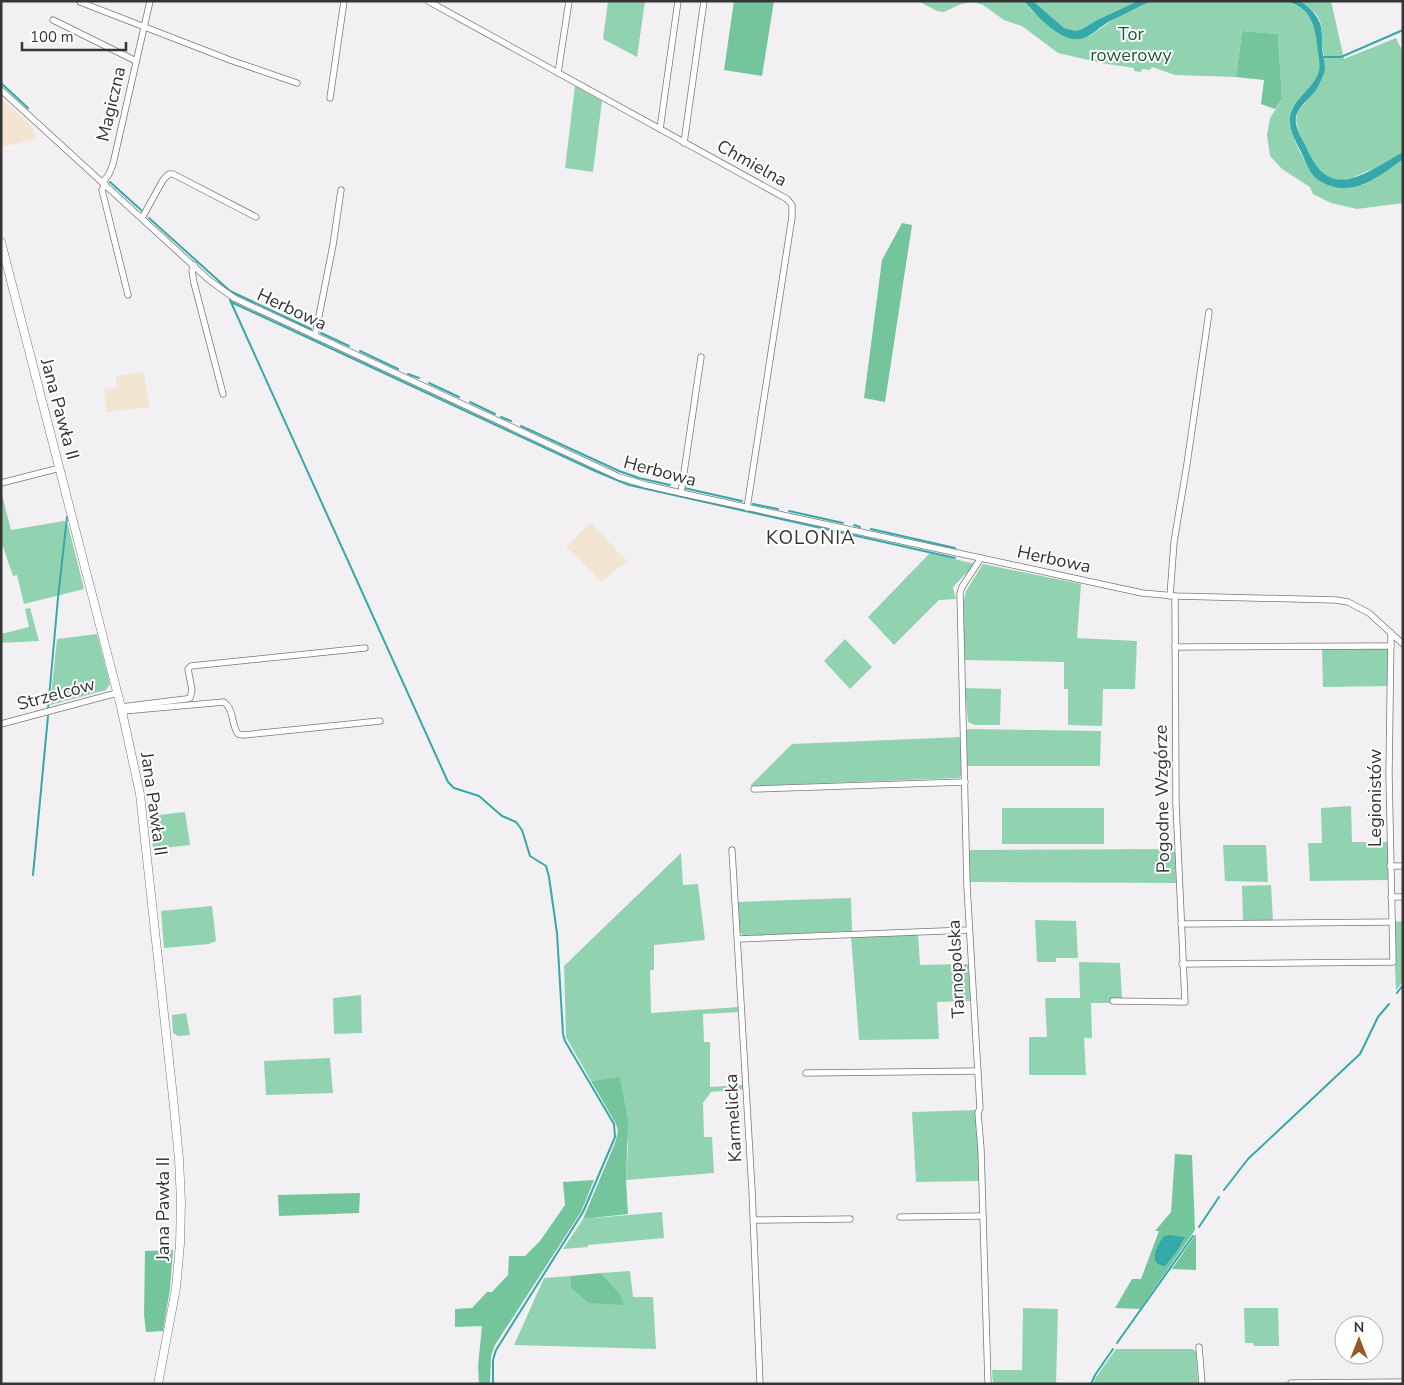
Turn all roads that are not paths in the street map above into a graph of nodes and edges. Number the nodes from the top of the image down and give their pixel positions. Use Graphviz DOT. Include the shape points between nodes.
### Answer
graph roads {
  1 [pos="150,1"];
  2 [pos="344,1"];
  3 [pos="428,1"];
  4 [pos="569,1"];
  5 [pos="678,1"];
  6 [pos="704,1"];
  7 [pos="80,2"];
  8 [pos="53,20"];
  9 [pos="144,28"];
  10 [pos="136,61"];
  11 [pos="558,73"];
  12 [pos="297,83"];
  13 [pos="1,90"];
  14 [pos="330,98"];
  15 [pos="660,130"];
  16 [pos="684,143"];
  17 [pos="104,183"];
  18 [pos="341,190"];
  19 [pos="256,217"];
  20 [pos="142,218"];
  21 [pos="1,242"];
  22 [pos="194,265"];
  23 [pos="128,295"];
  24 [pos="1209,312"];
  25 [pos="315,336"];
  26 [pos="701,357"];
  27 [pos="223,394"];
  28 [pos="60,468"];
  29 [pos="1,483"];
  30 [pos="680,493"];
  31 [pos="747,508"];
  32 [pos="982,558"];
  33 [pos="1172,596"];
  34 [pos="1391,633"];
  35 [pos="1403,644"];
  36 [pos="1390,646"];
  37 [pos="1175,647"];
  38 [pos="365,648"];
  39 [pos="117,693"];
  40 [pos="122,709"];
  41 [pos="380,721"];
  42 [pos="1,724"];
  43 [pos="965,782"];
  44 [pos="754,789"];
  45 [pos="732,850"];
  46 [pos="1390,866"];
  47 [pos="1403,866"];
  48 [pos="1391,897"];
  49 [pos="1403,897"];
  50 [pos="1392,922"];
  51 [pos="1181,924"];
  52 [pos="969,930"];
  53 [pos="738,939"];
  54 [pos="1182,964"];
  55 [pos="1113,1001"];
  56 [pos="978,1071"];
  57 [pos="806,1073"];
  58 [pos="983,1216"];
  59 [pos="900,1217"];
  60 [pos="850,1219"];
  61 [pos="754,1220"];
  62 [pos="1199,1347"];
  63 [pos="1403,1382"];
  64 [pos="1291,1383"];
  65 [pos="158,1384"];
  66 [pos="760,1384"];
  67 [pos="988,1384"];
  68 [pos="1202,1384"];
  1 -- 9 [label="street, Magiczna"];
  2 -- 14 [label="street"];
  3 -- 11 [label="street, Chmielna"];
  4 -- 11 [label="street"];
  5 -- 15 [label="street"];
  6 -- 16 [label="street"];
  7 -- 9 [label="street"];
  8 -- 10 [label="street"];
  9 -- 10 [label="street, Magiczna"];
  9 -- 12 [label="street"];
  10 -- 17 [label="street, Magiczna" via="113,164"];
  11 -- 15 [label="street, Chmielna"];
  13 -- 17 [label="street, Herbowa"];
  15 -- 16 [label="street, Chmielna"];
  16 -- 31 [label="street, Chmielna" via="792,205"];
  17 -- 20 [label="street, Herbowa"];
  17 -- 23 [label="street" via="102,190"];
  18 -- 25 [label="street"];
  19 -- 20 [label="street" via="169,174"];
  20 -- 22 [label="street, Herbowa"];
  21 -- 28 [label="street, Jana Pawła II"];
  22 -- 25 [label="street, Herbowa" via="234,298"];
  22 -- 27 [label="street" via="194,283"];
  24 -- 33 [label="street, Pogodne Wzgórze" via="1174,542"];
  25 -- 30 [label="street, Herbowa" via="619,476"];
  26 -- 30 [label="street"];
  28 -- 29 [label="street"];
  28 -- 39 [label="street, Jana Pawła II"];
  30 -- 31 [label="street, Herbowa"];
  31 -- 32 [label="street, Herbowa"];
  32 -- 33 [label="street, Herbowa" via="1142,593"];
  32 -- 43 [label="street, Tarnopolska" via="960,593"];
  33 -- 34 [label="street, Herbowa" via="1336,600 1361,607"];
  33 -- 37 [label="street, Pogodne Wzgórze"];
  34 -- 35 [label="street, Herbowa"];
  34 -- 36 [label="street, Legionistów"];
  36 -- 37 [label="street"];
  36 -- 46 [label="street, Legionistów"];
  37 -- 51 [label="street, Pogodne Wzgórze"];
  38 -- 40 [label="street" via="191,666 188,669 192,690 190,698"];
  39 -- 40 [label="street, Jana Pawła II"];
  39 -- 42 [label="street, Strzelców"];
  40 -- 41 [label="street" via="224,702 230,707 235,730 244,735"];
  40 -- 65 [label="street, Jana Pawła II" via="140,794 179,1159 180,1244 173,1309"];
  43 -- 44 [label="street"];
  43 -- 52 [label="street, Tarnopolska"];
  45 -- 53 [label="street, Karmelicka"];
  46 -- 47 [label="street"];
  46 -- 48 [label="street, Legionistów"];
  48 -- 49 [label="street"];
  48 -- 50 [label="street, Legionistów"];
  50 -- 51 [label="street"];
  50 -- 54 [label="street, Legionistów" via="1393,962"];
  51 -- 54 [label="street, Pogodne Wzgórze"];
  52 -- 53 [label="street"];
  52 -- 56 [label="street, Tarnopolska"];
  53 -- 61 [label="street, Karmelicka"];
  54 -- 55 [label="street, Pogodne Wzgórze" via="1185,1002"];
  56 -- 57 [label="street"];
  56 -- 58 [label="street, Tarnopolska"];
  58 -- 59 [label="street"];
  58 -- 67 [label="street, Tarnopolska"];
  60 -- 61 [label="street"];
  61 -- 66 [label="street, Karmelicka"];
  62 -- 68 [label="street"];
  63 -- 64 [label="street"];
}
